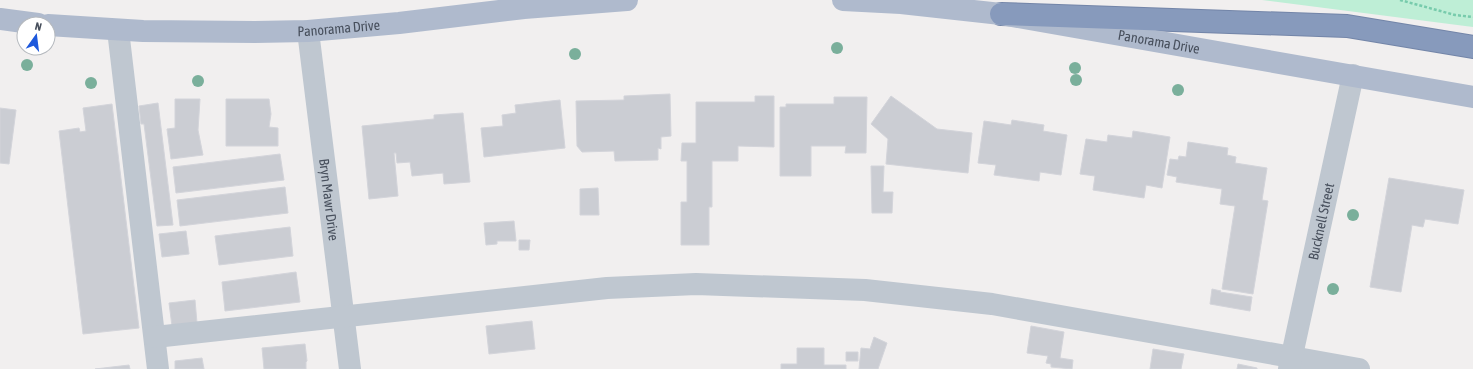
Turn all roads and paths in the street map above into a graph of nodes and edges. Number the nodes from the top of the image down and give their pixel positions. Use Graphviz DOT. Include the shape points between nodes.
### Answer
graph roads {
  1 [pos="627,0"];
  2 [pos="843,0"];
  3 [pos="1400,0"];
  4 [pos="1001,14"];
  5 [pos="1473,17"];
  6 [pos="0,19"];
  7 [pos="16,21"];
  8 [pos="56,26"];
  9 [pos="118,30"];
  10 [pos="308,31"];
  11 [pos="1473,47"];
  12 [pos="1353,75"];
  13 [pos="1473,96"];
  14 [pos="344,318"];
  15 [pos="155,337"];
  16 [pos="1291,363"];
  17 [pos="158,369"];
  18 [pos="350,369"];
  19 [pos="1359,369"];
  1 -- 10 [label="main road, Panorama Drive"];
  2 -- 4 [label="main road, Panorama Drive" via="901,3"];
  3 -- 5 [label="path" via="1455,15"];
  4 -- 11 [label="highway" via="1347,26"];
  4 -- 12 [label="main road, Panorama Drive"];
  6 -- 7 [label="main road"];
  8 -- 9 [label="main road, Panorama Drive"];
  9 -- 10 [label="main road, Panorama Drive"];
  9 -- 15 [label="street"];
  10 -- 14 [label="street, Bryn Mawr Drive"];
  12 -- 13 [label="main road, Panorama Drive"];
  12 -- 16 [label="street, Bucknell Street"];
  14 -- 15 [label="street"];
  14 -- 16 [label="street" via="607,288 696,284 865,290 992,304"];
  14 -- 18 [label="street, Bryn Mawr Drive"];
  15 -- 17 [label="street"];
  16 -- 19 [label="street"];
}
